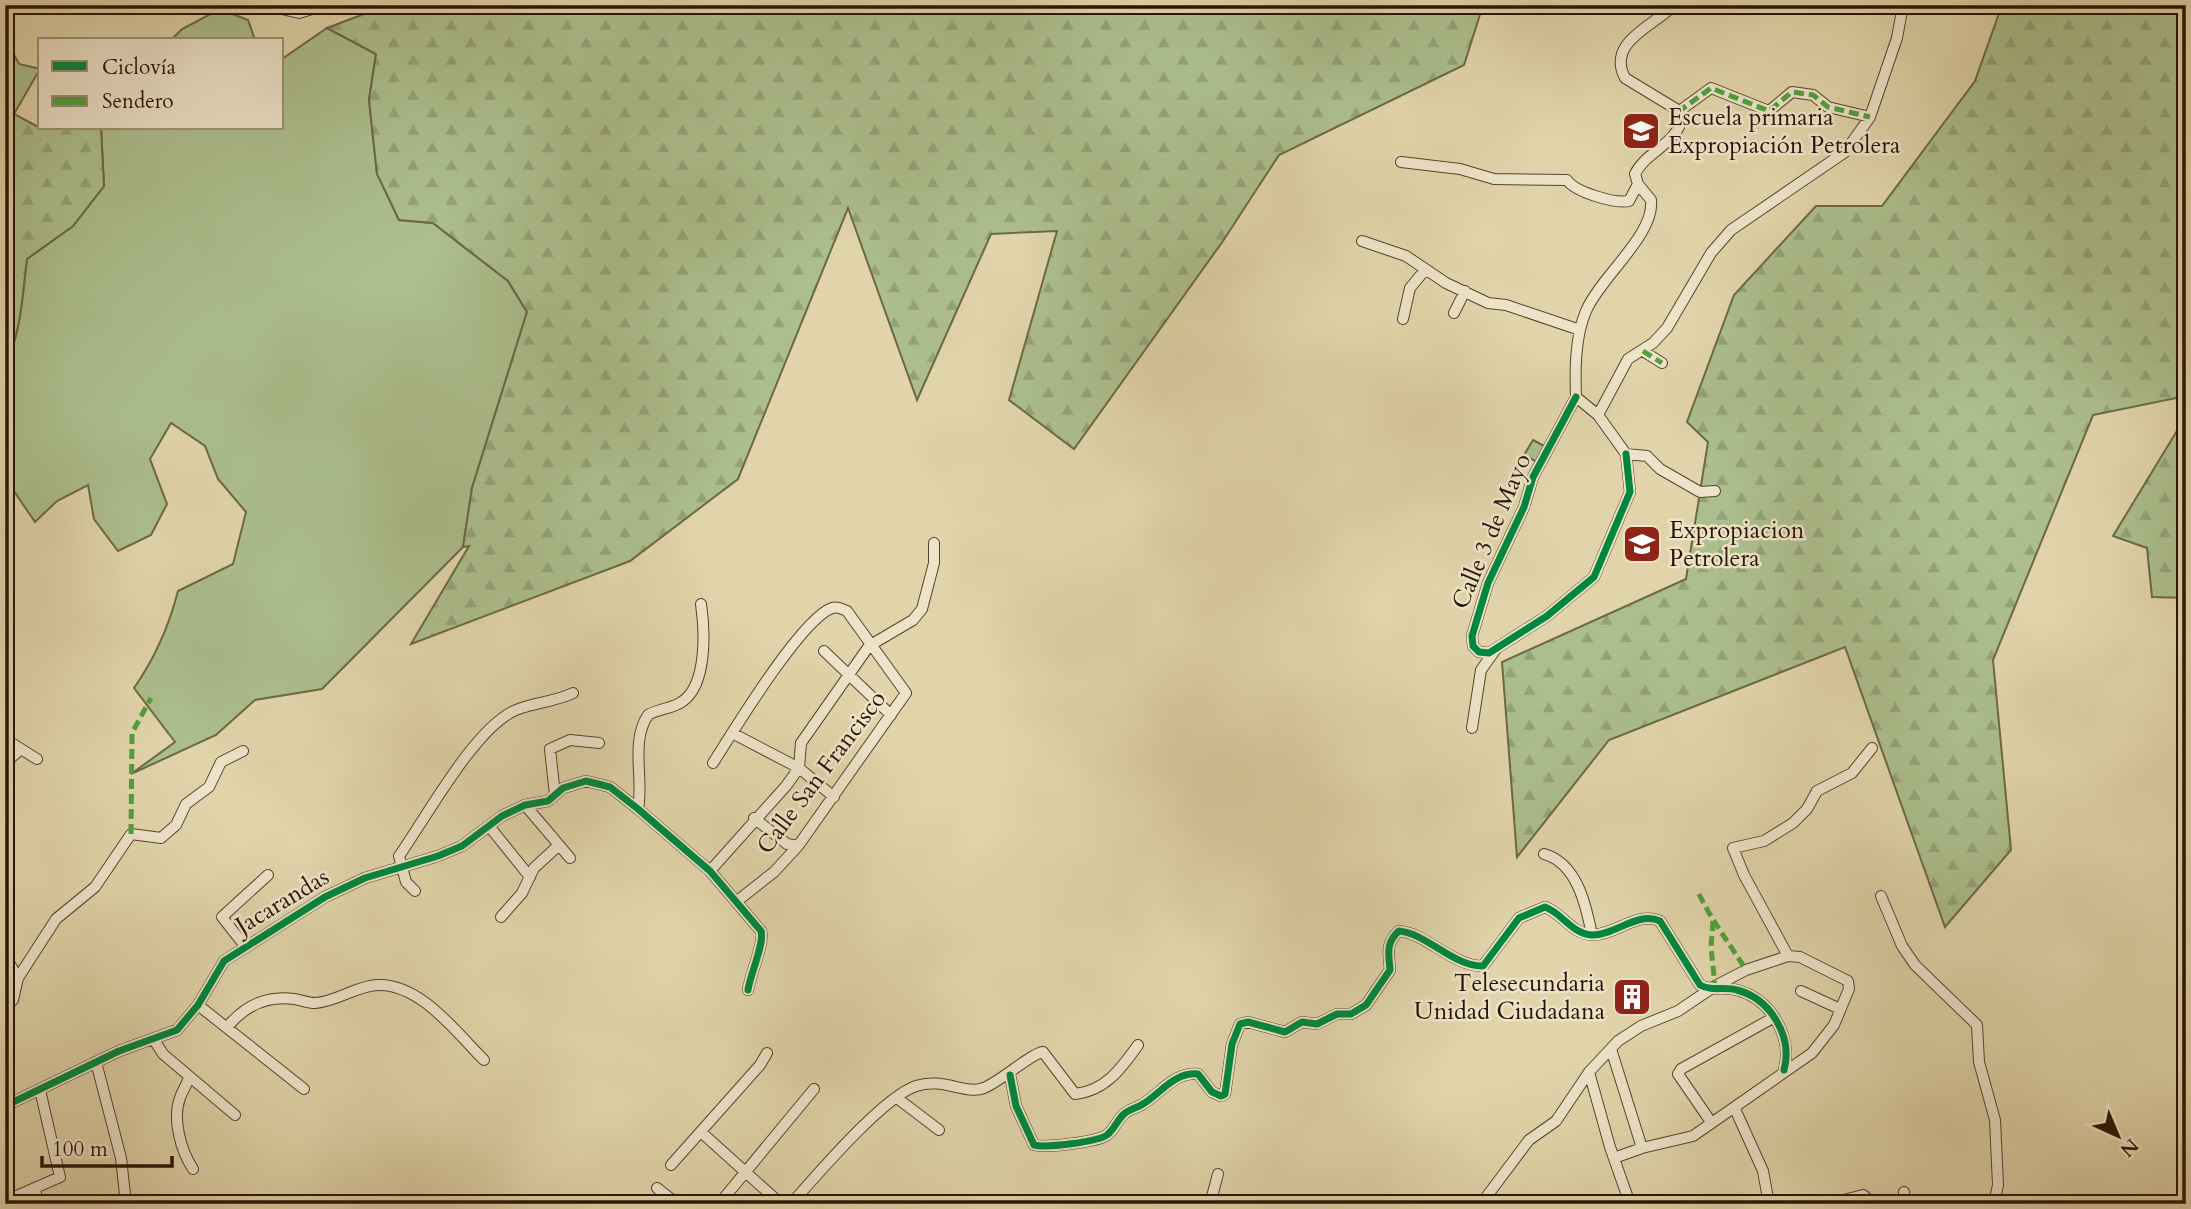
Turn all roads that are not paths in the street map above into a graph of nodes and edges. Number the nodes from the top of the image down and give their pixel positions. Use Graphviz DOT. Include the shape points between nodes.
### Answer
graph roads {
  1 [pos="264,5"];
  2 [pos="325,5"];
  3 [pos="1674,5"];
  4 [pos="1903,5"];
  5 [pos="1678,112"];
  6 [pos="1870,117"];
  7 [pos="1401,162"];
  8 [pos="1637,184"];
  9 [pos="1362,241"];
  10 [pos="1425,270"];
  11 [pos="1465,291"];
  12 [pos="1454,313"];
  13 [pos="1403,319"];
  14 [pos="1580,330"];
  15 [pos="1643,351"];
  16 [pos="1662,363"];
  17 [pos="1576,397"];
  18 [pos="1598,415"];
  19 [pos="1626,454"];
  20 [pos="1715,491"];
  21 [pos="934,543"];
  22 [pos="701,604"];
  23 [pos="869,646"];
  24 [pos="1497,648"];
  25 [pos="824,651"];
  26 [pos="850,675"];
  27 [pos="573,693"];
  28 [pos="891,715"];
  29 [pos="1472,728"];
  30 [pos="732,733"];
  31 [pos="5,739"];
  32 [pos="599,743"];
  33 [pos="1872,748"];
  34 [pos="21,750"];
  35 [pos="243,751"];
  36 [pos="37,759"];
  37 [pos="5,763"];
  38 [pos="713,763"];
  39 [pos="799,768"];
  40 [pos="555,795"];
  41 [pos="834,797"];
  42 [pos="525,805"];
  43 [pos="638,809"];
  44 [pos="754,818"];
  45 [pos="489,826"];
  46 [pos="559,845"];
  47 [pos="799,846"];
  48 [pos="1544,854"];
  49 [pos="569,858"];
  50 [pos="400,867"];
  51 [pos="710,871"];
  52 [pos="268,875"];
  53 [pos="530,877"];
  54 [pos="415,891"];
  55 [pos="1881,896"];
  56 [pos="736,902"];
  57 [pos="501,917"];
  58 [pos="1592,935"];
  59 [pos="245,946"];
  60 [pos="5,956"];
  61 [pos="1787,956"];
  62 [pos="18,978"];
  63 [pos="748,990"];
  64 [pos="1709,990"];
  65 [pos="1801,990"];
  66 [pos="198,1005"];
  67 [pos="5,1009"];
  68 [pos="1840,1009"];
  69 [pos="1773,1018"];
  70 [pos="228,1026"];
  71 [pos="155,1040"];
  72 [pos="1138,1045"];
  73 [pos="1611,1049"];
  74 [pos="767,1053"];
  75 [pos="484,1060"];
  76 [pos="96,1062"];
  77 [pos="1784,1070"];
  78 [pos="1589,1072"];
  79 [pos="1010,1074"];
  80 [pos="189,1077"];
  81 [pos="304,1089"];
  82 [pos="814,1089"];
  83 [pos="40,1090"];
  84 [pos="897,1098"];
  85 [pos="5,1106"];
  86 [pos="1735,1109"];
  87 [pos="234,1115"];
  88 [pos="1711,1122"];
  89 [pos="939,1130"];
  90 [pos="701,1132"];
  91 [pos="1642,1148"];
  92 [pos="1614,1158"];
  93 [pos="671,1165"];
  94 [pos="193,1169"];
  95 [pos="745,1172"];
  96 [pos="1218,1174"];
  97 [pos="657,1188"];
  98 [pos="35,1189"];
  99 [pos="1903,1192"];
  100 [pos="5,1202"];
  101 [pos="38,1204"];
  102 [pos="125,1204"];
  103 [pos="677,1204"];
  104 [pos="719,1204"];
  105 [pos="781,1204"];
  106 [pos="791,1204"];
  107 [pos="1210,1204"];
  108 [pos="1481,1204"];
  109 [pos="1630,1204"];
  110 [pos="1769,1204"];
  111 [pos="1829,1204"];
  112 [pos="1874,1204"];
  113 [pos="1905,1204"];
  114 [pos="1994,1204"];
  1 -- 2 [label="street" via="299,13"];
  3 -- 5 [label="street" via="1625,45 1620,60 1625,78"];
  4 -- 6 [label="street" via="1897,38"];
  5 -- 6 [label="street" via="1711,88 1769,111 1791,92"];
  5 -- 8 [label="street" via="1681,125 1669,141 1639,164"];
  6 -- 15 [label="street" via="1845,152 1731,230 1711,253 1667,328"];
  7 -- 8 [label="street" via="1460,169 1494,179 1567,180 1577,189 1622,203 1629,201"];
  8 -- 14 [label="street" via="1651,200 1649,221 1595,295"];
  9 -- 10 [label="street" via="1406,256"];
  10 -- 11 [label="street"];
  10 -- 13 [label="street" via="1410,288"];
  11 -- 12 [label="street"];
  11 -- 14 [label="street" via="1488,303"];
  14 -- 17 [label="street"];
  15 -- 16 [label="street"];
  15 -- 18 [label="street" via="1628,359"];
  17 -- 18 [label="street"];
  17 -- 24 [label="street, Calle 3 de Mayo" via="1533,477 1488,583 1473,646 1489,653"];
  18 -- 19 [label="street"];
  19 -- 20 [label="street" via="1647,456 1700,492"];
  19 -- 24 [label="street" via="1630,492 1594,577 1547,616"];
  21 -- 23 [label="street" via="934,563 922,610"];
  22 -- 43 [label="street" via="705,630 701,676 683,701 648,715 639,736 642,790"];
  23 -- 26 [label="street"];
  23 -- 28 [label="street, Calle San Francisco" via="906,693"];
  23 -- 30 [label="street" via="847,611 829,609 797,640"];
  24 -- 29 [label="street" via="1481,670"];
  25 -- 26 [label="street"];
  26 -- 28 [label="street"];
  26 -- 39 [label="street" via="801,743"];
  27 -- 50 [label="street" via="555,702 517,709 497,722 436,797 399,856"];
  28 -- 41 [label="street, Calle San Francisco"];
  30 -- 38 [label="street"];
  30 -- 39 [label="street"];
  31 -- 34 [label="street"];
  32 -- 40 [label="street" via="570,740 550,749"];
  33 -- 61 [label="street" via="1852,774 1817,791 1793,823 1764,841 1733,848"];
  34 -- 36 [label="street"];
  34 -- 37 [label="street"];
  35 -- 62 [label="street" via="221,762 209,788 186,804 176,825 161,838 131,834 95,887 56,919"];
  39 -- 41 [label="street"];
  39 -- 44 [label="street"];
  40 -- 42 [label="street, Jacarandas"];
  40 -- 43 [label="street, Jacarandas" via="563,788 597,781"];
  41 -- 47 [label="street, Calle San Francisco"];
  42 -- 45 [label="street, Jacarandas"];
  42 -- 46 [label="street"];
  43 -- 51 [label="street"];
  44 -- 47 [label="street" via="787,844"];
  44 -- 51 [label="street"];
  45 -- 50 [label="street, Jacarandas" via="462,846"];
  45 -- 53 [label="street"];
  46 -- 49 [label="street"];
  46 -- 53 [label="street"];
  47 -- 56 [label="street, Calle San Francisco"];
  48 -- 58 [label="street" via="1570,870"];
  50 -- 54 [label="street"];
  50 -- 59 [label="street, Jacarandas" via="325,897"];
  51 -- 56 [label="street"];
  52 -- 59 [label="street" via="222,917"];
  53 -- 57 [label="street"];
  55 -- 114 [label="street" via="1915,965 1977,1025 1979,1062 1995,1120 1998,1185"];
  56 -- 63 [label="street" via="763,935"];
  58 -- 64 [label="street" via="1649,916 1660,920 1700,985"];
  58 -- 79 [label="street" via="1541,908 1519,918 1488,962 1478,966 1399,931 1391,939 1387,955 1390,970 1366,1005 1352,1014 1337,1014 1317,1024 1302,1022 1285,1032 1240,1024 1232,1044 1225,1094 1212,1092 1198,1074 1174,1079 1145,1104 1125,1113 1100,1139 1034,1145 1016,1106"];
  59 -- 66 [label="street, Jacarandas" via="224,961"];
  60 -- 62 [label="street"];
  61 -- 64 [label="street" via="1746,970"];
  61 -- 68 [label="street" via="1800,957 1849,981"];
  62 -- 67 [label="street" via="13,1000"];
  64 -- 69 [label="street" via="1734,989 1750,995"];
  64 -- 73 [label="street" via="1678,1011 1642,1026"];
  65 -- 68 [label="street"];
  66 -- 70 [label="street"];
  66 -- 71 [label="street, Jacarandas" via="177,1030"];
  68 -- 77 [label="street" via="1827,1042"];
  69 -- 77 [label="street" via="1788,1052"];
  69 -- 88 [label="street" via="1678,1074"];
  70 -- 75 [label="street" via="243,1009 270,1000 313,1003 375,985 393,986 423,1001"];
  70 -- 81 [label="street"];
  71 -- 76 [label="street, Jacarandas"];
  71 -- 80 [label="street" via="163,1054"];
  72 -- 79 [label="street" via="1121,1069 1086,1093 1074,1094 1044,1052 1037,1052"];
  73 -- 78 [label="street"];
  73 -- 91 [label="street"];
  74 -- 90 [label="street"];
  76 -- 83 [label="street, Jacarandas"];
  76 -- 102 [label="street" via="125,1176"];
  77 -- 86 [label="street"];
  78 -- 92 [label="street"];
  78 -- 108 [label="street" via="1556,1121 1529,1140"];
  79 -- 84 [label="street" via="971,1091 950,1083 923,1085"];
  80 -- 87 [label="street"];
  80 -- 94 [label="street" via="177,1115 183,1150"];
  82 -- 95 [label="street"];
  83 -- 85 [label="street, Jacarandas"];
  83 -- 98 [label="street" via="60,1177"];
  84 -- 89 [label="street"];
  84 -- 106 [label="street" via="833,1157"];
  86 -- 88 [label="street"];
  86 -- 110 [label="street" via="1763,1171"];
  88 -- 91 [label="street" via="1693,1136"];
  90 -- 93 [label="street"];
  90 -- 95 [label="street"];
  91 -- 92 [label="street"];
  92 -- 109 [label="street"];
  95 -- 104 [label="street"];
  95 -- 105 [label="street"];
  96 -- 107 [label="street"];
  97 -- 103 [label="street"];
  98 -- 100 [label="street"];
  98 -- 101 [label="street"];
  99 -- 113 [label="street"];
  111 -- 112 [label="street" via="1863,1195"];
}
